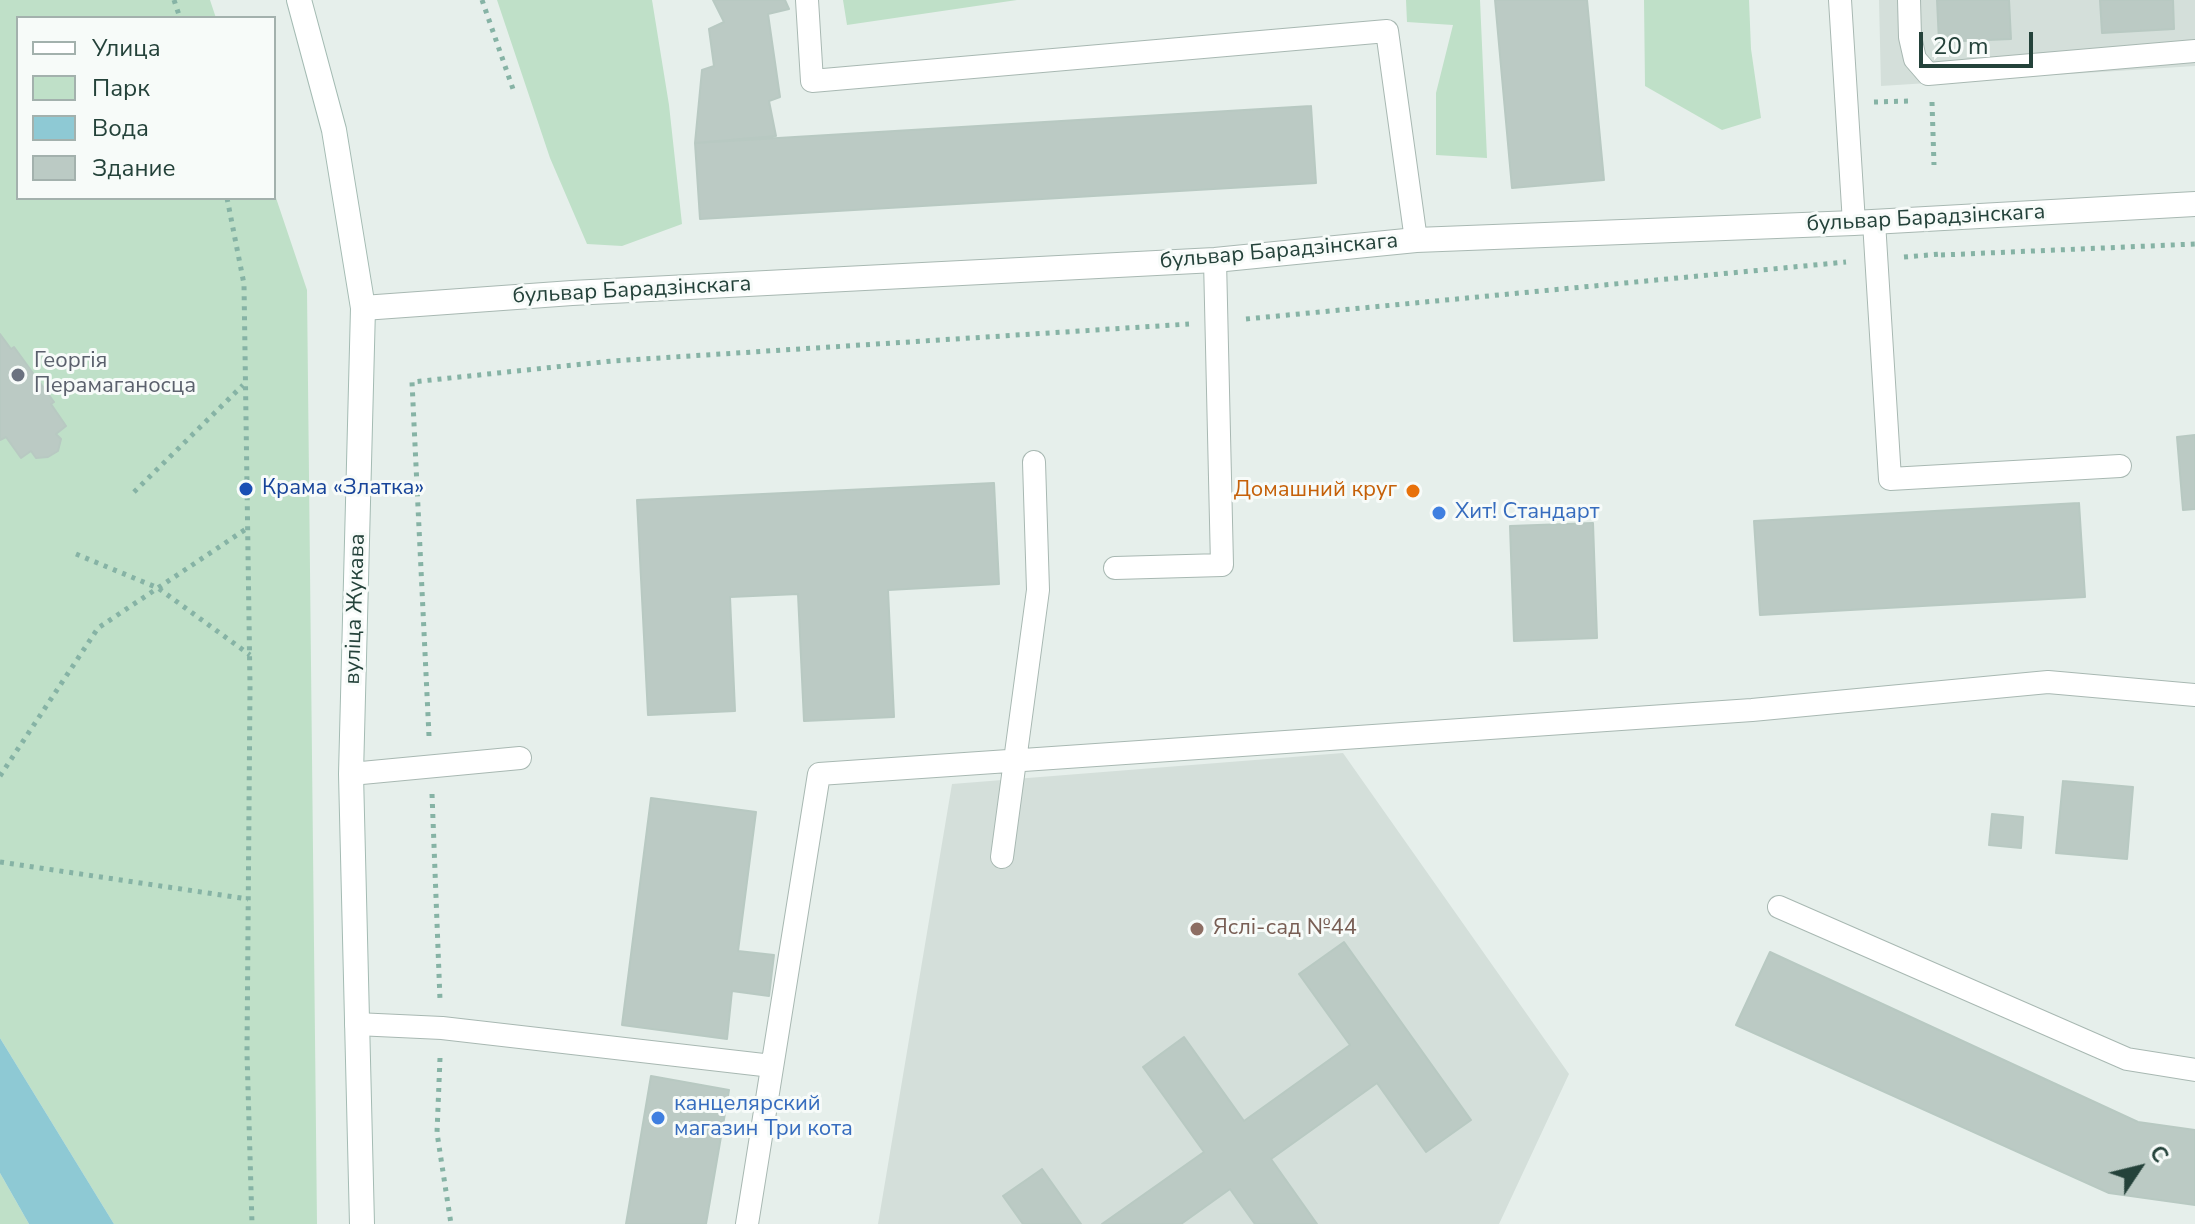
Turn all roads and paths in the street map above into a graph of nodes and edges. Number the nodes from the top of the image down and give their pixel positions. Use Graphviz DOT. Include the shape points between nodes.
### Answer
graph roads {
  1 [pos="299,0"];
  2 [pos="482,0"];
  3 [pos="807,0"];
  4 [pos="1840,0"];
  5 [pos="1909,0"];
  6 [pos="2195,51"];
  7 [pos="513,89"];
  8 [pos="1948,99"];
  9 [pos="1934,165"];
  10 [pos="227,200"];
  11 [pos="2195,204"];
  12 [pos="1864,223"];
  13 [pos="1416,240"];
  14 [pos="2195,244"];
  15 [pos="1941,255"];
  16 [pos="1876,259"];
  17 [pos="1215,260"];
  18 [pos="363,308"];
  19 [pos="1217,322"];
  20 [pos="243,385"];
  21 [pos="1034,462"];
  22 [pos="2120,466"];
  23 [pos="134,492"];
  24 [pos="247,529"];
  25 [pos="76,554"];
  26 [pos="1115,568"];
  27 [pos="158,588"];
  28 [pos="250,655"];
  29 [pos="2195,695"];
  30 [pos="520,758"];
  31 [pos="1015,760"];
  32 [pos="431,767"];
  33 [pos="351,774"];
  34 [pos="0,776"];
  35 [pos="1002,857"];
  36 [pos="0,862"];
  37 [pos="248,899"];
  38 [pos="1779,907"];
  39 [pos="356,1024"];
  40 [pos="442,1028"];
  41 [pos="772,1066"];
  42 [pos="2195,1070"];
  43 [pos="252,1224"];
  44 [pos="362,1224"];
  45 [pos="451,1224"];
  46 [pos="747,1224"];
  1 -- 18 [label="street, вуліца Жукава" via="334,130"];
  2 -- 7 [label="path"];
  3 -- 13 [label="lane" via="812,81 1387,31"];
  4 -- 12 [label="lane"];
  5 -- 6 [label="lane" via="1915,59 1928,74"];
  8 -- 9 [label="path" via="1932,100"];
  10 -- 20 [label="path" via="244,284"];
  11 -- 12 [label="street, бульвар Барадзінскага"];
  12 -- 13 [label="street, бульвар Барадзінскага"];
  12 -- 16 [label="lane"];
  13 -- 17 [label="street, бульвар Барадзінскага"];
  14 -- 15 [label="path"];
  16 -- 19 [label="path"];
  16 -- 22 [label="lane" via="1890,479"];
  17 -- 18 [label="street, бульвар Барадзінскага"];
  17 -- 19 [label="lane"];
  18 -- 33 [label="street, вуліца Жукава"];
  19 -- 26 [label="lane" via="1222,565"];
  19 -- 32 [label="path" via="612,361 412,382"];
  20 -- 23 [label="path"];
  20 -- 24 [label="path"];
  21 -- 31 [label="lane" via="1038,590"];
  24 -- 27 [label="path"];
  24 -- 28 [label="path"];
  25 -- 27 [label="path"];
  27 -- 28 [label="path"];
  27 -- 34 [label="path" via="98,628"];
  28 -- 37 [label="path"];
  29 -- 31 [label="lane" via="2048,682 1737,711"];
  30 -- 32 [label="lane"];
  31 -- 35 [label="lane"];
  31 -- 41 [label="lane" via="819,774"];
  32 -- 33 [label="lane"];
  32 -- 40 [label="path"];
  33 -- 39 [label="street, вуліца Жукава"];
  36 -- 37 [label="path"];
  37 -- 43 [label="path"];
  38 -- 42 [label="lane" via="2127,1059"];
  39 -- 40 [label="lane"];
  39 -- 44 [label="street, вуліца Жукава"];
  40 -- 41 [label="lane"];
  40 -- 45 [label="path" via="437,1133"];
  41 -- 46 [label="lane"];
}
